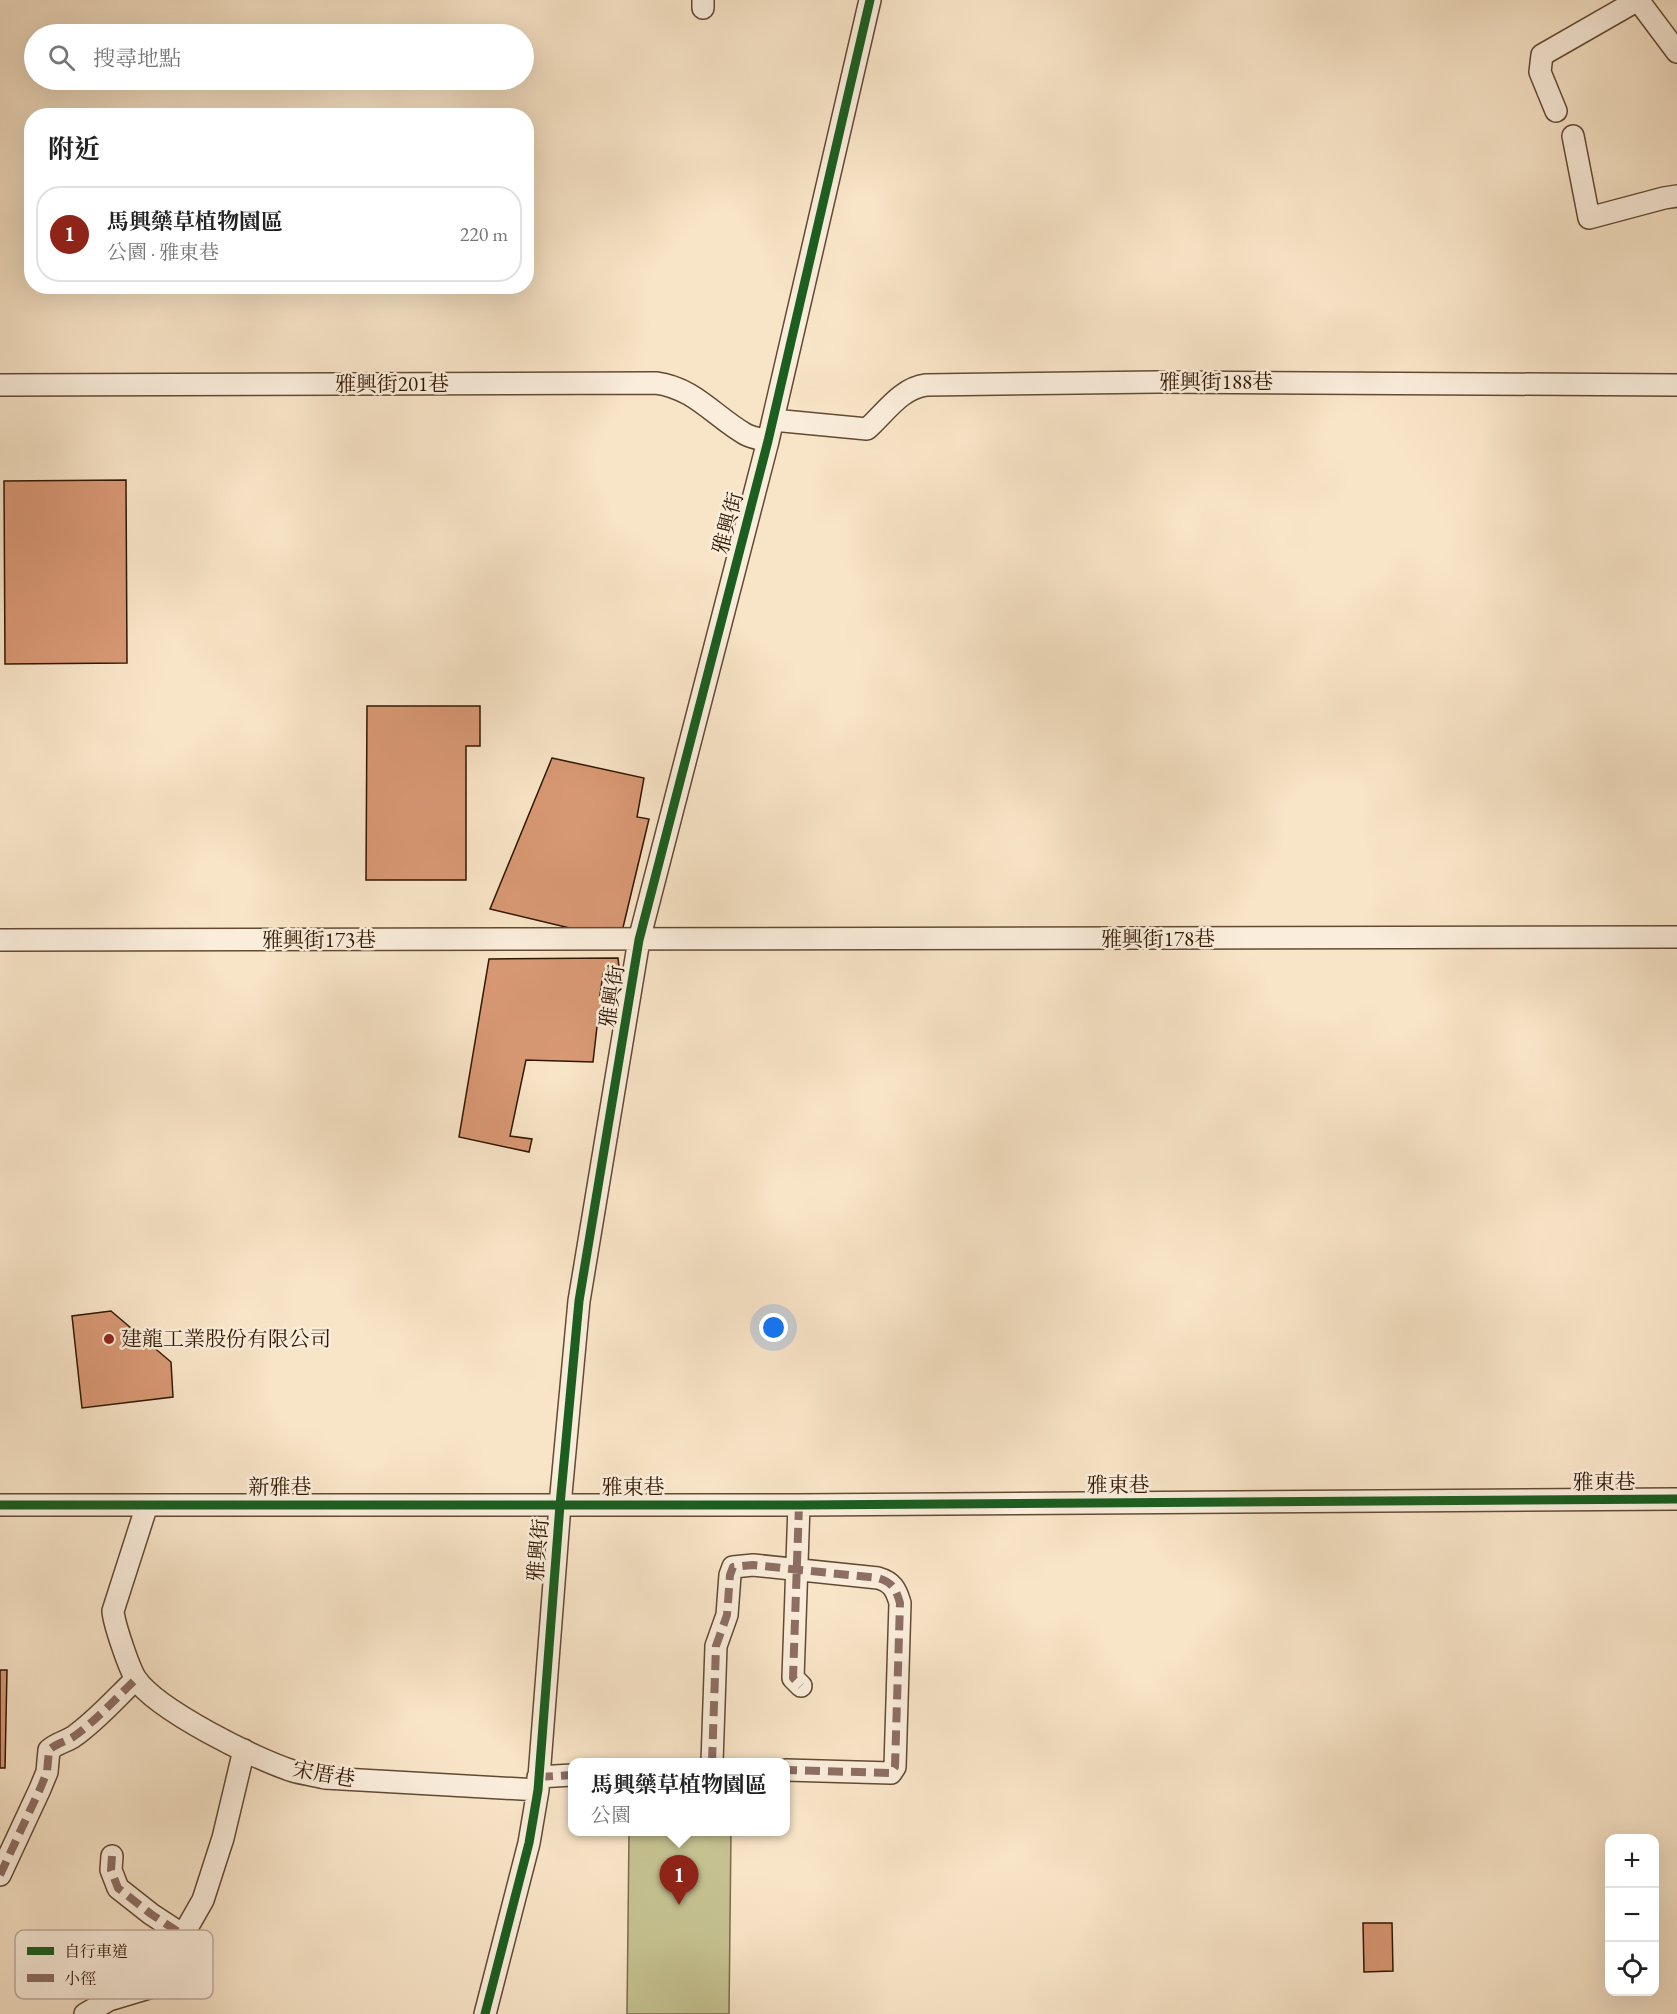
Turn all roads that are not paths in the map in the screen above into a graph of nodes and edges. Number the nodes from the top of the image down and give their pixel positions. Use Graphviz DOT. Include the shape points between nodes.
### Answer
graph roads {
  1 [pos="870,0"];
  2 [pos="1638,0"];
  3 [pos="1677,52"];
  4 [pos="1556,111"];
  5 [pos="1573,136"];
  6 [pos="1677,196"];
  7 [pos="0,385"];
  8 [pos="1677,385"];
  9 [pos="773,420"];
  10 [pos="768,441"];
  11 [pos="1677,937"];
  12 [pos="0,940"];
  13 [pos="639,940"];
  14 [pos="1677,1499"];
  15 [pos="0,1505"];
  16 [pos="147,1505"];
  17 [pos="560,1505"];
  18 [pos="799,1505"];
  19 [pos="796,1571"];
  20 [pos="136,1679"];
  21 [pos="801,1686"];
  22 [pos="244,1750"];
  23 [pos="712,1758"];
  24 [pos="790,1770"];
  25 [pos="568,1776"];
  26 [pos="538,1783"];
  27 [pos="112,1856"];
  28 [pos="0,1875"];
  29 [pos="175,1930"];
  30 [pos="186,1930"];
  31 [pos="112,1999"];
  32 [pos="85,2014"];
  33 [pos="485,2014"];
  1 -- 9 [label="street, 雅興街"];
  2 -- 3 [label="street"];
  2 -- 4 [label="street" via="1542,55 1540,72"];
  5 -- 6 [label="street" via="1589,218"];
  7 -- 10 [label="street, 雅興街201巷" via="672,385 690,393 747,436"];
  8 -- 9 [label="street, 雅興街188巷" via="926,385 915,386 902,395 867,429"];
  9 -- 10 [label="street, 雅興街"];
  10 -- 13 [label="street, 雅興街"];
  11 -- 13 [label="street, 雅興街178巷"];
  12 -- 13 [label="street, 雅興街173巷"];
  13 -- 17 [label="street, 雅興街" via="579,1300"];
  14 -- 18 [label="street, 雅東巷"];
  15 -- 16 [label="street, 新雅巷"];
  16 -- 17 [label="street, 新雅巷"];
  16 -- 20 [label="street, 宋厝巷" via="113,1611"];
  17 -- 18 [label="street, 雅東巷"];
  17 -- 26 [label="street, 雅興街"];
  18 -- 19 [label="street"];
  19 -- 21 [label="street" via="793,1678"];
  19 -- 23 [label="street" via="753,1565 733,1567 727,1615 716,1646"];
  19 -- 24 [label="street" via="888,1581 898,1593 900,1603 895,1767 891,1773"];
  20 -- 22 [label="street, 宋厝巷" via="177,1714"];
  20 -- 28 [label="street" via="84,1728 49,1750 47,1772"];
  22 -- 26 [label="street, 宋厝巷" via="292,1770 325,1778"];
  22 -- 30 [label="street" via="203,1900"];
  25 -- 26 [label="street"];
  26 -- 33 [label="street, 雅興街" via="529,1843"];
  27 -- 29 [label="street" via="111,1870 118,1888"];
  31 -- 32 [label="street"];
}
